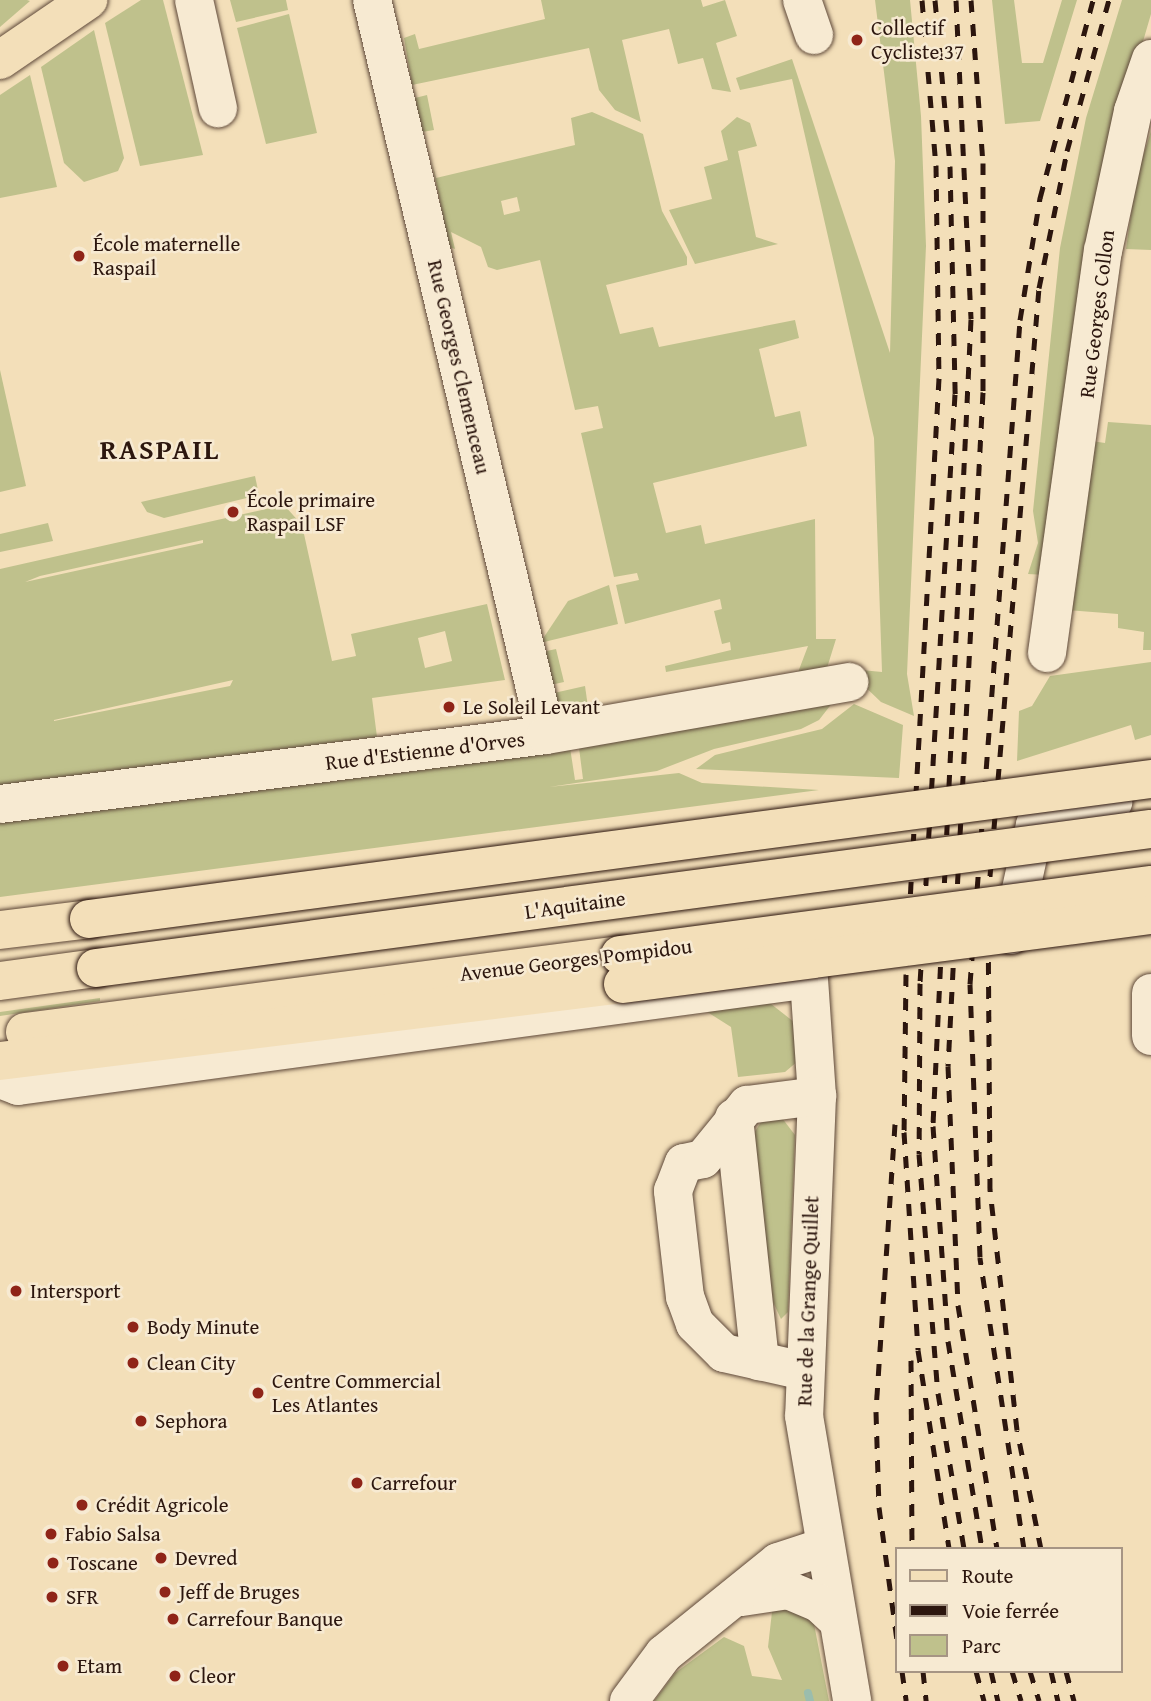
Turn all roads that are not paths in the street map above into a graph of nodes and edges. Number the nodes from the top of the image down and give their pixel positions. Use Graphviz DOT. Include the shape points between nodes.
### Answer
graph roads {
  1 [pos="194,0"];
  2 [pos="372,0"];
  3 [pos="71,5"];
  4 [pos="1151,59"];
  5 [pos="0,60"];
  6 [pos="218,108"];
  7 [pos="1047,653"];
  8 [pos="849,682"];
  9 [pos="546,735"];
  10 [pos="1151,779"];
  11 [pos="1151,796"];
  12 [pos="0,804"];
  13 [pos="1151,829"];
  14 [pos="1151,885"];
  15 [pos="1151,915"];
  16 [pos="0,930"];
  17 [pos="990,940"];
  18 [pos="884,954"];
  19 [pos="622,970"];
  20 [pos="809,979"];
  21 [pos="0,981"];
  22 [pos="1151,993"];
  23 [pos="0,1035"];
  24 [pos="1151,1036"];
  25 [pos="0,1061"];
  26 [pos="0,1079"];
  27 [pos="817,1096"];
  28 [pos="734,1118"];
  29 [pos="760,1362"];
  30 [pos="804,1371"];
  31 [pos="825,1553"];
  32 [pos="759,1593"];
  33 [pos="837,1620"];
  34 [pos="629,1701"];
  35 [pos="852,1701"];
  1 -- 6 [label="street"];
  2 -- 9 [label="street, Rue Georges Clemenceau"];
  3 -- 5 [label="main road"];
  4 -- 7 [label="street, Rue Georges Collon" via="1133,111 1103,251"];
  8 -- 9 [label="street, Rue d'Estienne d'Orves"];
  9 -- 12 [label="street, Rue d'Estienne d'Orves"];
  10 -- 16 [label="main road, bridge"];
  11 -- 17 [label="street" via="1063,810 1035,825 1010,937"];
  13 -- 21 [label="main road, L'Aquitaine, bridge"];
  14 -- 19 [label="main road, Avenue Georges Pompidou, bridge"];
  15 -- 19 [label="main road, Avenue Georges Pompidou, bridge"];
  18 -- 20 [label="street" via="828,962"];
  19 -- 23 [label="main road, Avenue Georges Pompidou"];
  19 -- 25 [label="main road, Avenue Georges Pompidou"];
  20 -- 26 [label="street" via="18,1086"];
  20 -- 27 [label="street, Rue de la Grange Quillet"];
  22 -- 24 [label="street"];
  27 -- 28 [label="street" via="747,1105"];
  27 -- 30 [label="street, Rue de la Grange Quillet"];
  28 -- 29 [label="street"];
  28 -- 29 [label="street" via="703,1159 684,1163 673,1191 685,1297 695,1324 724,1353"];
  29 -- 30 [label="street"];
  30 -- 31 [label="street, Rue de la Grange Quillet" via="804,1416"];
  31 -- 32 [label="street" via="788,1556"];
  31 -- 33 [label="street, Rue de la Grange Quillet"];
  32 -- 33 [label="street" via="802,1594"];
  32 -- 34 [label="street" via="664,1654"];
  33 -- 35 [label="street, Rue de la Grange Quillet"];
}
